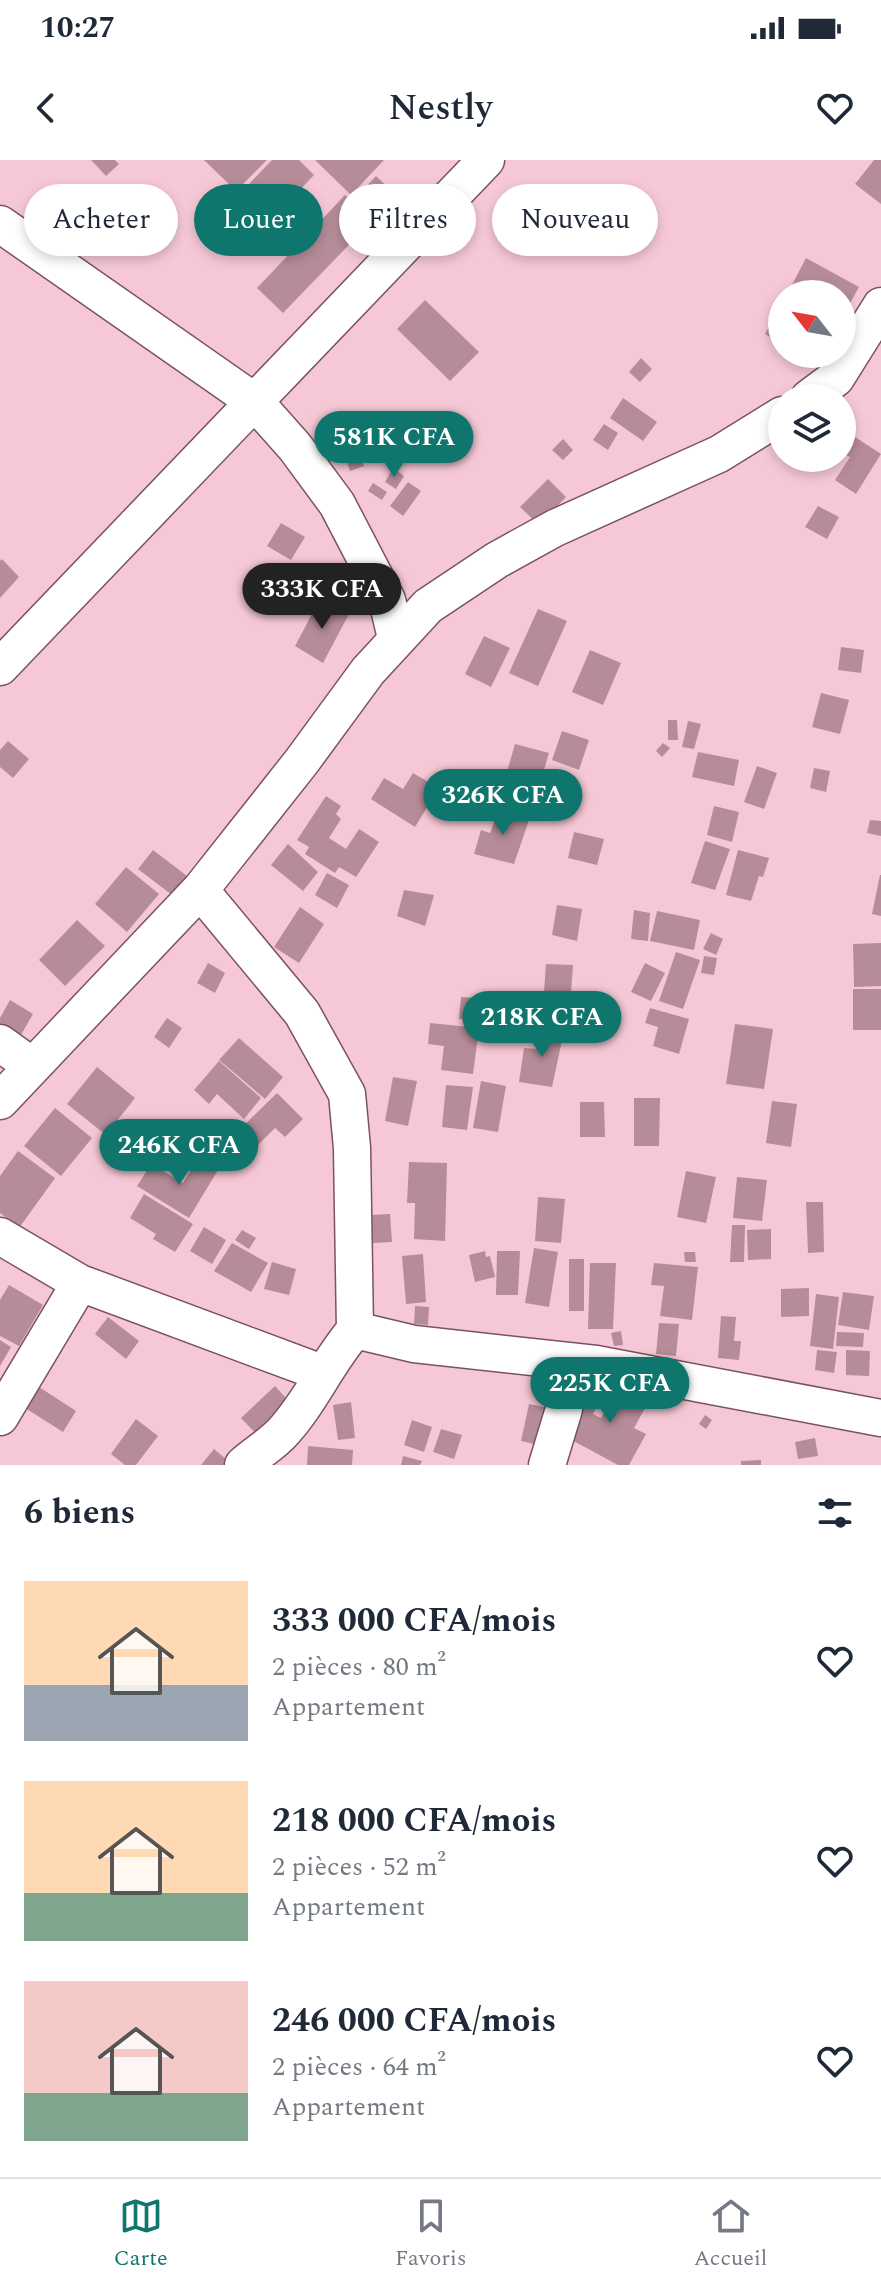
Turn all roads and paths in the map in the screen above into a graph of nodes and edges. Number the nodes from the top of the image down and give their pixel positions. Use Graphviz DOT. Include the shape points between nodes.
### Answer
graph roads {
  1 [pos="486,160"];
  2 [pos="0,224"];
  3 [pos="881,306"];
  4 [pos="868,350"];
  5 [pos="828,384"];
  6 [pos="255,402"];
  7 [pos="768,424"];
  8 [pos="396,638"];
  9 [pos="0,667"];
  10 [pos="200,890"];
  11 [pos="0,1043"];
  12 [pos="32,1066"];
  13 [pos="0,1101"];
  14 [pos="0,1236"];
  15 [pos="80,1283"];
  16 [pos="355,1330"];
  17 [pos="572,1362"];
  18 [pos="322,1373"];
  19 [pos="0,1417"];
  20 [pos="881,1418"];
  21 [pos="243,1465"];
  22 [pos="547,1465"];
  1 -- 6 [label="street"];
  2 -- 6 [label="street"];
  3 -- 4 [label="street"];
  4 -- 5 [label="street"];
  6 -- 8 [label="street" via="337,504 387,600"];
  6 -- 9 [label="street"];
  7 -- 8 [label="street" via="719,454 497,560 428,606"];
  8 -- 10 [label="street"];
  10 -- 12 [label="street"];
  10 -- 16 [label="street" via="302,1013 347,1094"];
  11 -- 12 [label="street"];
  12 -- 13 [label="street"];
  14 -- 15 [label="street"];
  15 -- 18 [label="street"];
  15 -- 19 [label="street"];
  16 -- 17 [label="street" via="414,1344"];
  16 -- 18 [label="street"];
  17 -- 20 [label="street"];
  17 -- 22 [label="street"];
  18 -- 21 [label="street" via="280,1435"];
}
